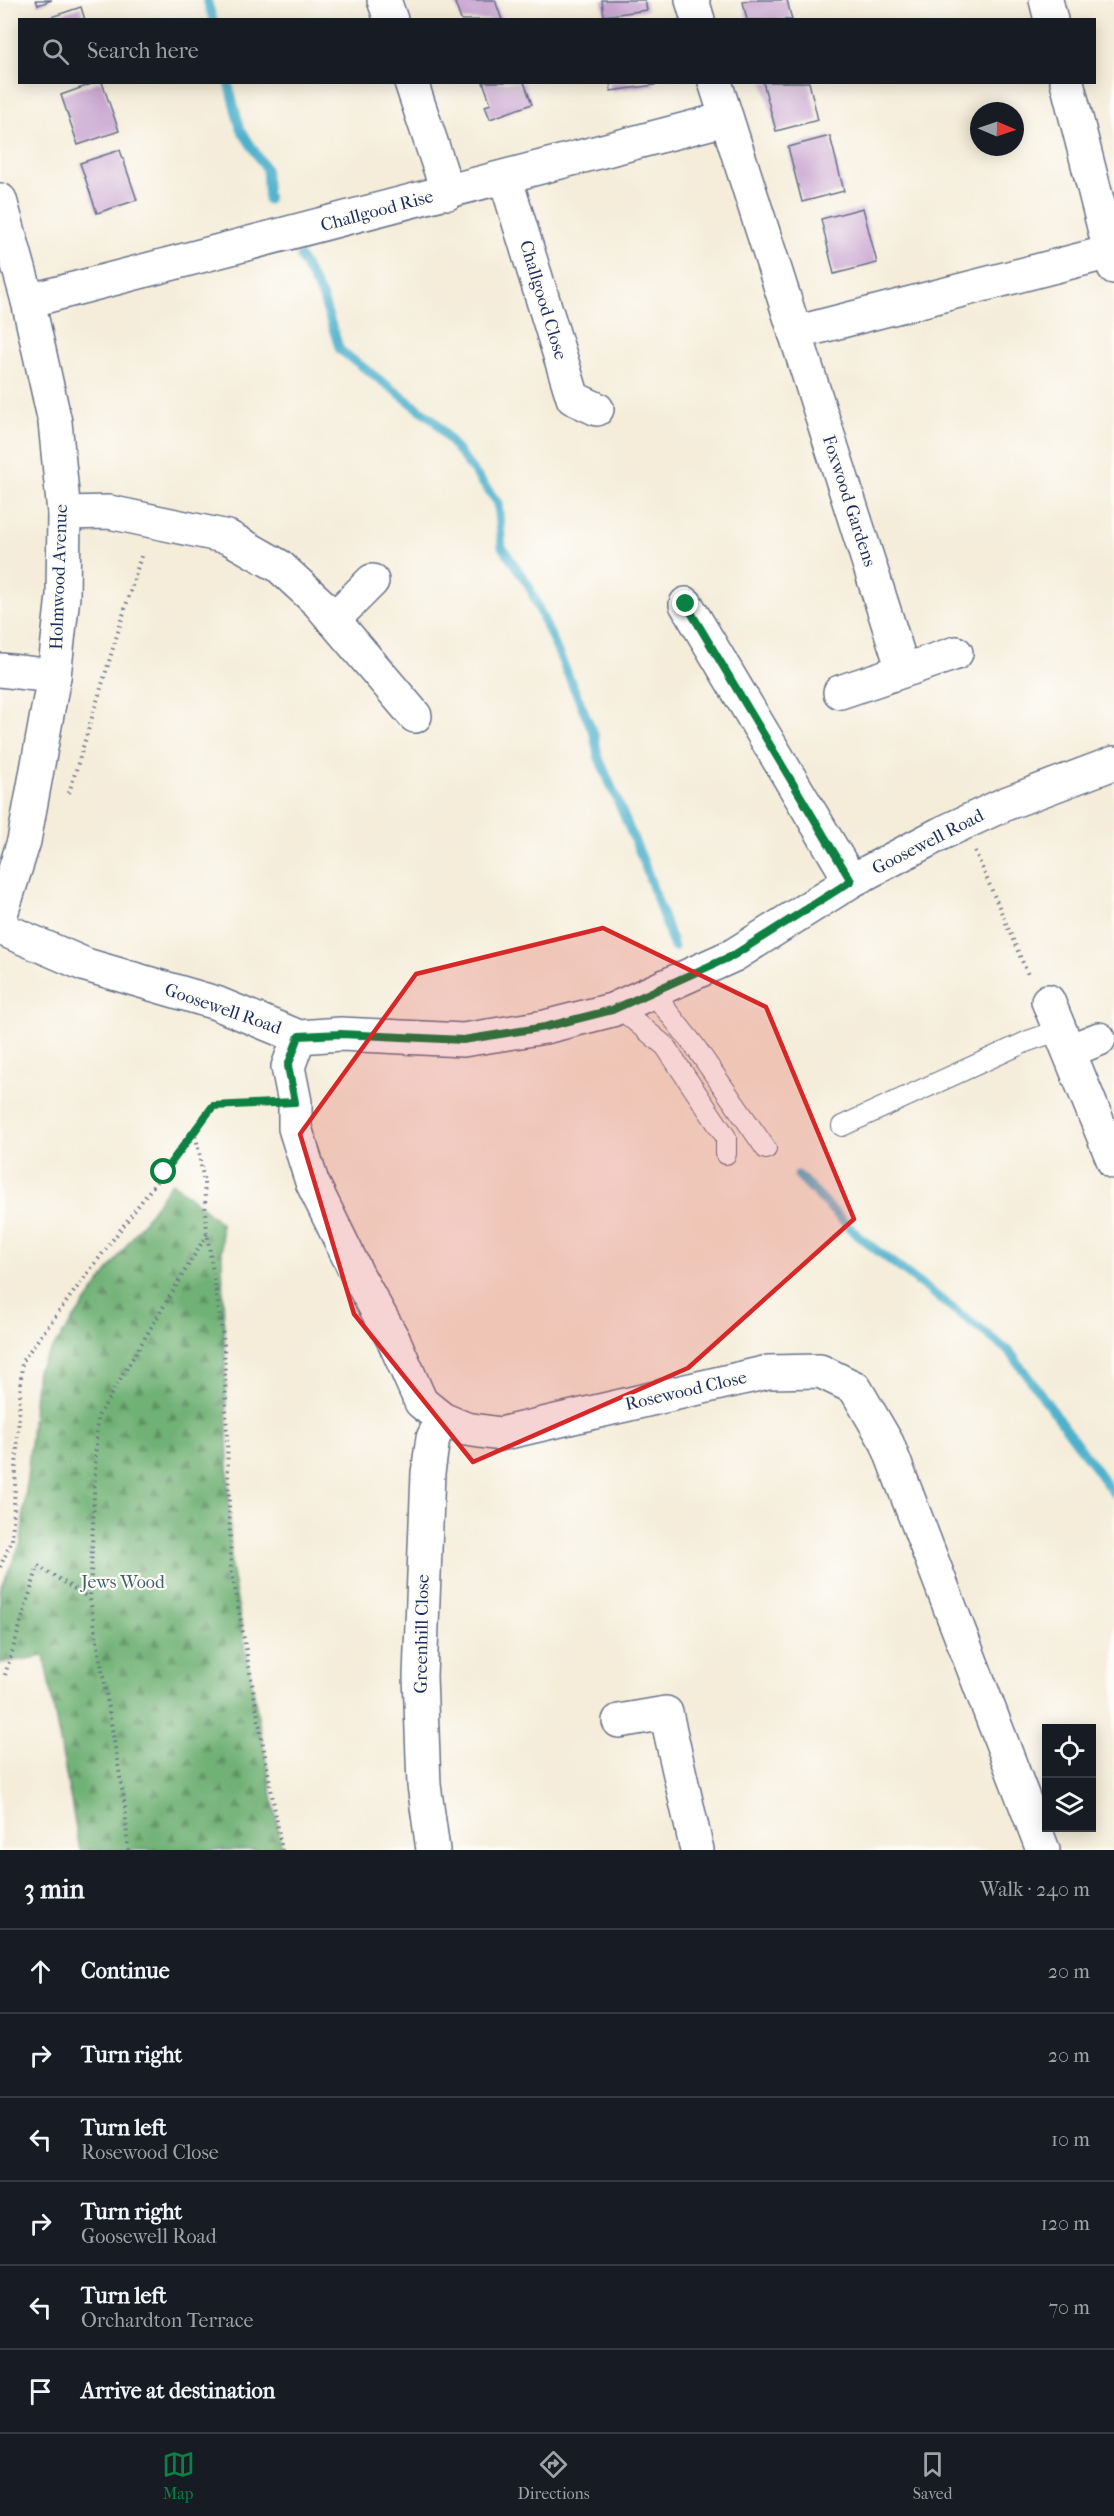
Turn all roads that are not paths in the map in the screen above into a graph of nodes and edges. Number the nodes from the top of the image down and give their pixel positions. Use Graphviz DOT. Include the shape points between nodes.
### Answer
graph roads {
  1 [pos="384,0"];
  2 [pos="692,0"];
  3 [pos="1046,0"];
  4 [pos="390,18"];
  5 [pos="697,18"];
  6 [pos="1050,18"];
  7 [pos="412,84"];
  8 [pos="716,84"];
  9 [pos="1068,84"];
  10 [pos="725,119"];
  11 [pos="505,177"];
  12 [pos="448,193"];
  13 [pos="0,200"];
  14 [pos="1112,260"];
  15 [pos="28,301"];
  16 [pos="795,333"];
  17 [pos="597,409"];
  18 [pos="64,513"];
  19 [pos="372,581"];
  20 [pos="686,604"];
  21 [pos="333,620"];
  22 [pos="956,653"];
  23 [pos="0,670"];
  24 [pos="903,670"];
  25 [pos="54,676"];
  26 [pos="840,692"];
  27 [pos="415,716"];
  28 [pos="1114,763"];
  29 [pos="851,881"];
  30 [pos="0,917"];
  31 [pos="0,928"];
  32 [pos="656,997"];
  33 [pos="618,1007"];
  34 [pos="1059,1027"];
  35 [pos="299,1036"];
  36 [pos="1099,1040"];
  37 [pos="842,1126"];
  38 [pos="766,1149"];
  39 [pos="726,1154"];
  40 [pos="1114,1162"];
  41 [pos="442,1419"];
  42 [pos="620,1721"];
  43 [pos="433,1850"];
  44 [pos="696,1850"];
  45 [pos="1043,1850"];
  1 -- 4 [label="street"];
  2 -- 5 [label="street"];
  3 -- 6 [label="street"];
  7 -- 12 [label="street"];
  8 -- 10 [label="street, Foxwood Gardens"];
  9 -- 14 [label="street"];
  10 -- 11 [label="street, Challgood Rise"];
  10 -- 16 [label="street, Foxwood Gardens"];
  11 -- 12 [label="street, Challgood Rise"];
  11 -- 17 [label="street, Challgood Close" via="573,398"];
  12 -- 15 [label="street, Challgood Rise"];
  13 -- 15 [label="street, Holmwood Avenue"];
  14 -- 16 [label="street"];
  15 -- 18 [label="street, Holmwood Avenue" via="55,422"];
  16 -- 24 [label="street, Foxwood Gardens"];
  18 -- 21 [label="street" via="109,512 228,537 279,566"];
  18 -- 25 [label="street, Holmwood Avenue" via="63,596"];
  19 -- 21 [label="street"];
  20 -- 29 [label="street"];
  21 -- 27 [label="street"];
  22 -- 24 [label="street"];
  23 -- 25 [label="street"];
  24 -- 26 [label="street"];
  25 -- 30 [label="street, Holmwood Avenue" via="24,842"];
  28 -- 29 [label="street, Goosewell Road" via="1005,804"];
  29 -- 35 [label="street, Goosewell Road" via="734,955 612,1010 545,1027 463,1040 341,1034"];
  31 -- 35 [label="street, Goosewell Road" via="86,965 216,1003"];
  32 -- 38 [label="lane"];
  33 -- 39 [label="lane" via="665,1046 726,1137"];
  34 -- 36 [label="street"];
  34 -- 37 [label="lane"];
  34 -- 40 [label="street"];
  35 -- 41 [label="street, Rosewood Close" via="288,1066 295,1128 312,1182 421,1402"];
  41 -- 43 [label="street, Greenhill Close" via="433,1438 428,1473 420,1676 424,1785"];
  41 -- 45 [label="street, Rosewood Close" via="466,1429 500,1434 768,1372 820,1371 855,1388 887,1443"];
  42 -- 44 [label="street" via="666,1713"];
}
